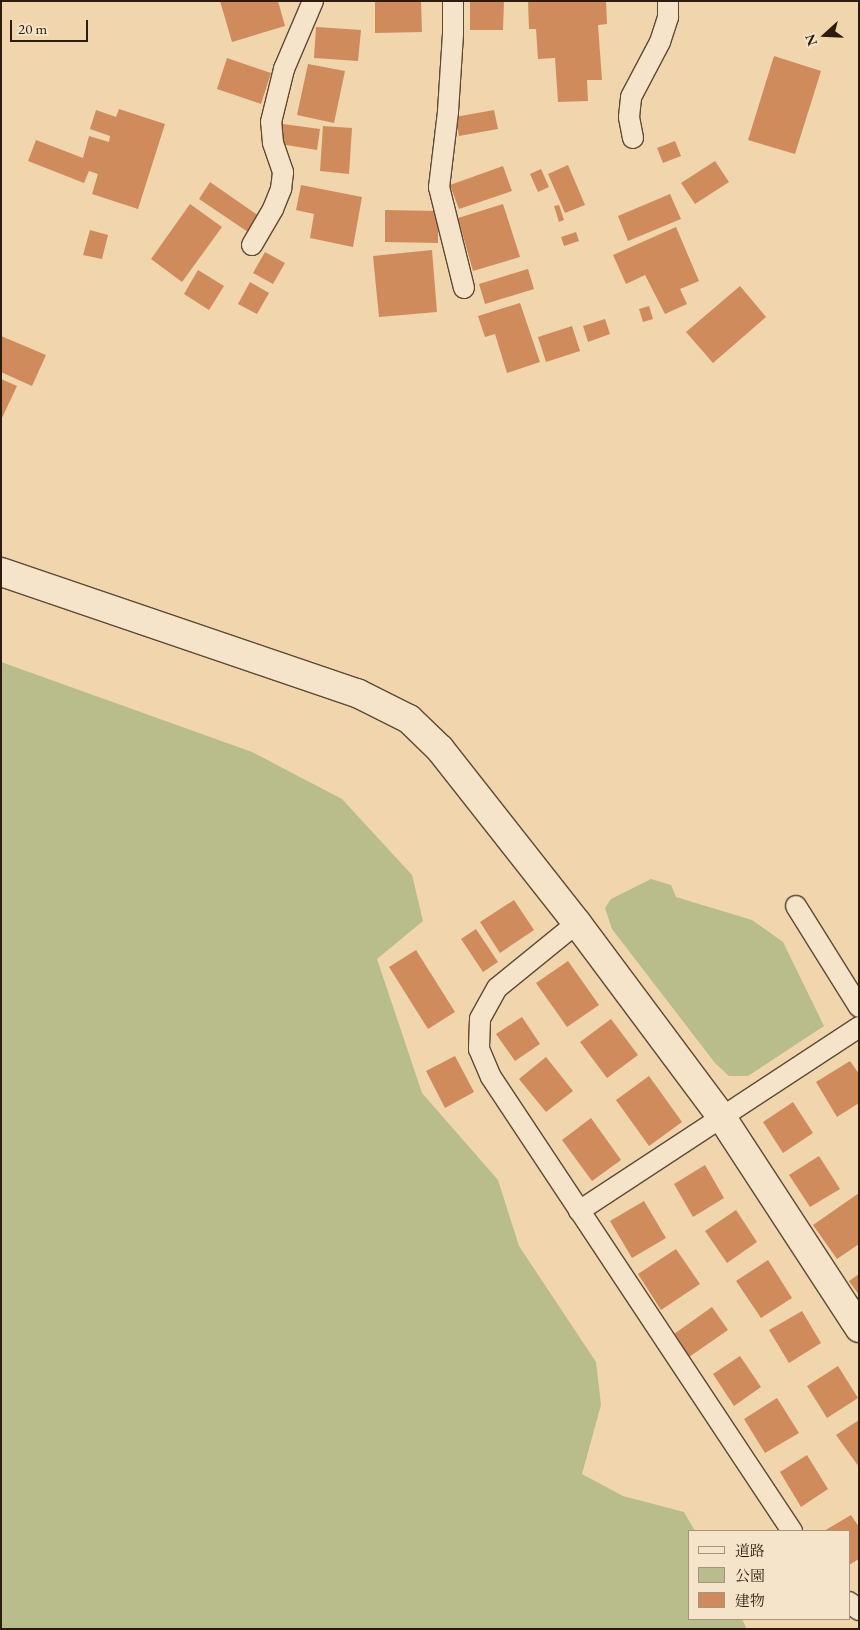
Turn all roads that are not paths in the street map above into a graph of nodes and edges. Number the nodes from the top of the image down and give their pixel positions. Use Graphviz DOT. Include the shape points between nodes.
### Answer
graph roads {
  1 [pos="313,1"];
  2 [pos="453,1"];
  3 [pos="668,1"];
  4 [pos="633,138"];
  5 [pos="252,246"];
  6 [pos="464,288"];
  7 [pos="1,572"];
  8 [pos="796,906"];
  9 [pos="577,923"];
  10 [pos="859,1007"];
  11 [pos="859,1027"];
  12 [pos="721,1116"];
  13 [pos="579,1212"];
  14 [pos="859,1328"];
  15 [pos="791,1530"];
  1 -- 5 [label="street" via="284,69 271,122 273,143 283,172 281,189"];
  2 -- 6 [label="street" via="448,112 440,187"];
  3 -- 4 [label="street" via="668,17 660,42 631,97 629,117"];
  7 -- 9 [label="street" via="357,692 409,719 440,749"];
  8 -- 10 [label="street"];
  9 -- 12 [label="street"];
  9 -- 13 [label="street" via="497,988 480,1019 478,1049 490,1077"];
  11 -- 12 [label="street"];
  12 -- 13 [label="street"];
  12 -- 14 [label="street"];
  13 -- 15 [label="street"];
}
